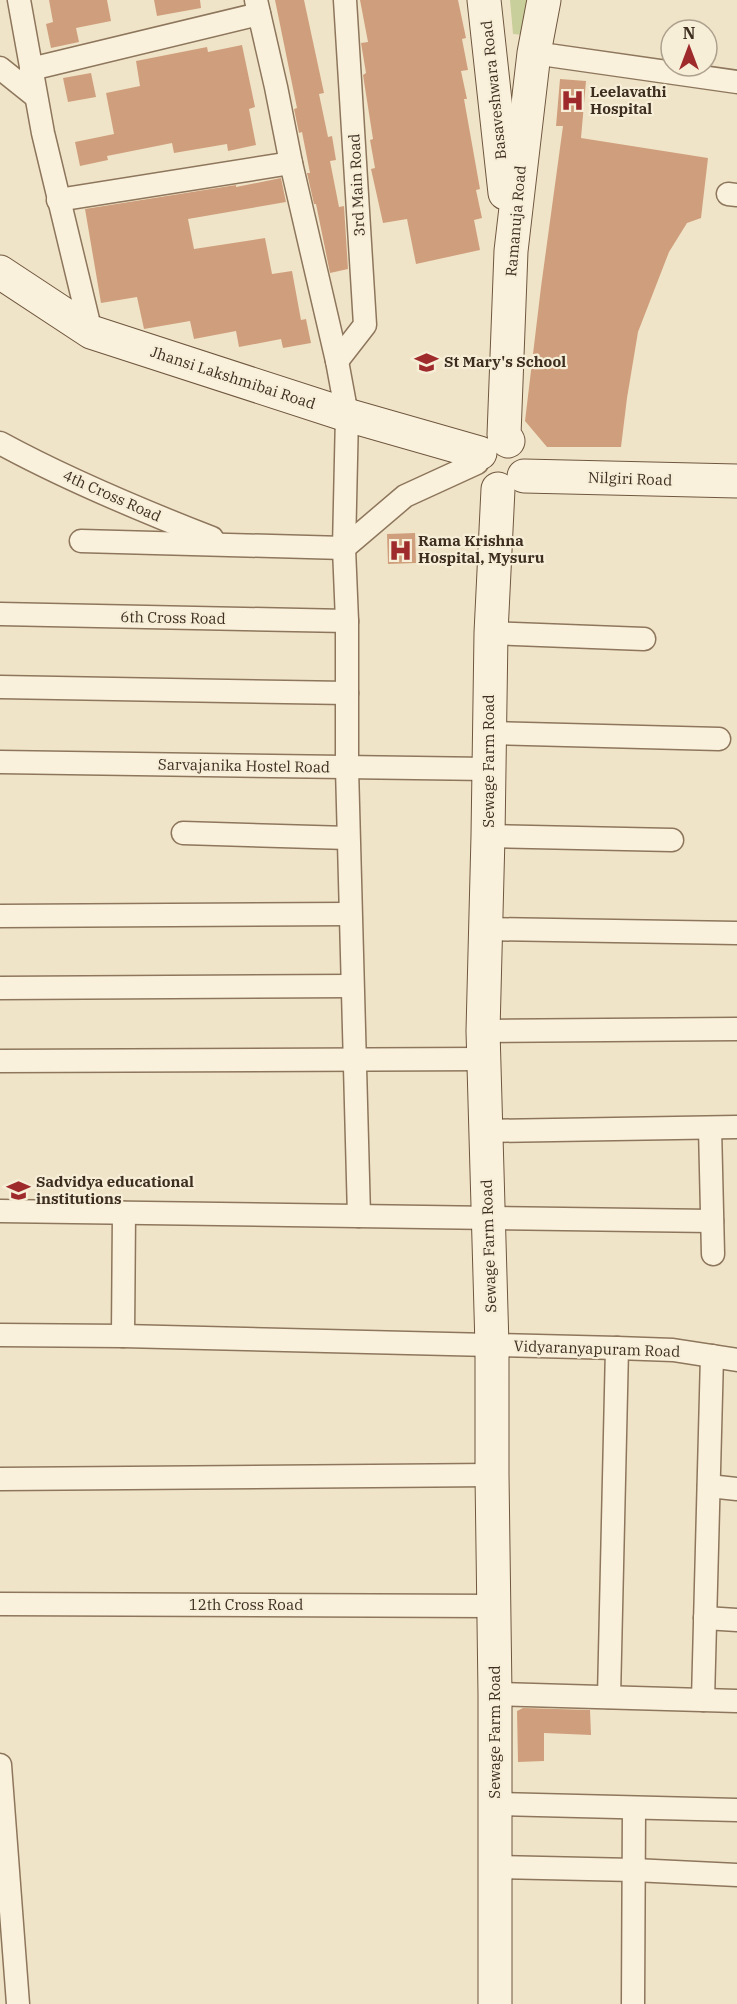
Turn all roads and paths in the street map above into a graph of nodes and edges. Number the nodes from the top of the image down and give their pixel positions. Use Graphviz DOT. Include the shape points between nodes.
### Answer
graph roads {
  1 [pos="19,0"];
  2 [pos="345,0"];
  3 [pos="484,0"];
  4 [pos="544,0"];
  5 [pos="258,7"];
  6 [pos="534,53"];
  7 [pos="0,68"];
  8 [pos="31,69"];
  9 [pos="727,81"];
  10 [pos="35,96"];
  11 [pos="291,163"];
  12 [pos="58,200"];
  13 [pos="511,251"];
  14 [pos="0,272"];
  15 [pos="91,332"];
  16 [pos="337,361"];
  17 [pos="347,415"];
  18 [pos="0,443"];
  19 [pos="488,453"];
  20 [pos="0,462"];
  21 [pos="36,463"];
  22 [pos="511,482"];
  23 [pos="737,482"];
  24 [pos="81,541"];
  25 [pos="226,544"];
  26 [pos="344,548"];
  27 [pos="0,614"];
  28 [pos="347,621"];
  29 [pos="491,633"];
  30 [pos="644,639"];
  31 [pos="0,687"];
  32 [pos="347,693"];
  33 [pos="488,733"];
  34 [pos="718,739"];
  35 [pos="0,762"];
  36 [pos="346,768"];
  37 [pos="488,769"];
  38 [pos="183,833"];
  39 [pos="488,836"];
  40 [pos="348,838"];
  41 [pos="672,840"];
  42 [pos="350,914"];
  43 [pos="0,916"];
  44 [pos="485,929"];
  45 [pos="737,933"];
  46 [pos="352,986"];
  47 [pos="0,988"];
  48 [pos="737,1029"];
  49 [pos="484,1045"];
  50 [pos="355,1059"];
  51 [pos="0,1061"];
  52 [pos="737,1127"];
  53 [pos="710,1128"];
  54 [pos="486,1131"];
  55 [pos="0,1211"];
  56 [pos="124,1213"];
  57 [pos="359,1216"];
  58 [pos="488,1219"];
  59 [pos="712,1221"];
  60 [pos="713,1254"];
  61 [pos="0,1335"];
  62 [pos="123,1336"];
  63 [pos="492,1346"];
  64 [pos="617,1348"];
  65 [pos="712,1356"];
  66 [pos="737,1360"];
  67 [pos="492,1475"];
  68 [pos="0,1479"];
  69 [pos="709,1486"];
  70 [pos="737,1489"];
  71 [pos="0,1604"];
  72 [pos="493,1606"];
  73 [pos="705,1618"];
  74 [pos="737,1620"];
  75 [pos="495,1694"];
  76 [pos="609,1697"];
  77 [pos="703,1700"];
  78 [pos="737,1701"];
  79 [pos="0,1765"];
  80 [pos="495,1804"];
  81 [pos="634,1808"];
  82 [pos="737,1810"];
  83 [pos="495,1867"];
  84 [pos="634,1870"];
  85 [pos="737,1875"];
  86 [pos="18,2004"];
  87 [pos="495,2004"];
  88 [pos="633,2004"];
  1 -- 8 [label="street"];
  2 -- 16 [label="street, 3rd Main Road" via="365,325"];
  3 -- 13 [label="main road, Basaveshwara Road"];
  4 -- 6 [label="main road, Ramanuja Road"];
  5 -- 8 [label="street"];
  5 -- 11 [label="street"];
  6 -- 9 [label="street"];
  6 -- 13 [label="main road, Ramanuja Road"];
  7 -- 10 [label="street"];
  8 -- 10 [label="street"];
  10 -- 12 [label="street"];
  11 -- 12 [label="street"];
  11 -- 16 [label="street"];
  12 -- 15 [label="street"];
  13 -- 19 [label="main road, Ramanuja Road" via="504,435"];
  14 -- 15 [label="main road, Jhansi Lakshmibai Road"];
  15 -- 17 [label="main road, Jhansi Lakshmibai Road"];
  16 -- 17 [label="street"];
  17 -- 19 [label="main road, Jhansi Lakshmibai Road"];
  17 -- 26 [label="street"];
  18 -- 21 [label="street, 4th Cross Road"];
  19 -- 22 [label="main road" via="477,471 481,479 489,487"];
  19 -- 22 [label="main road, Sewage Farm Road" via="522,452 526,467"];
  19 -- 26 [label="street" via="405,496"];
  20 -- 21 [label="street"];
  21 -- 25 [label="street, 4th Cross Road"];
  22 -- 23 [label="main road, Nilgiri Road"];
  22 -- 29 [label="main road, Sewage Farm Road"];
  24 -- 25 [label="street"];
  25 -- 26 [label="street"];
  26 -- 28 [label="street"];
  27 -- 28 [label="street, 6th Cross Road"];
  28 -- 32 [label="street"];
  29 -- 30 [label="street"];
  29 -- 33 [label="main road, Sewage Farm Road"];
  31 -- 32 [label="street"];
  32 -- 36 [label="street"];
  33 -- 34 [label="street"];
  33 -- 37 [label="main road, Sewage Farm Road"];
  35 -- 36 [label="street, Sarvajanika Hostel Road"];
  36 -- 37 [label="street, Sarvajanika Hostel Road"];
  36 -- 40 [label="street"];
  37 -- 39 [label="main road, Sewage Farm Road"];
  38 -- 40 [label="street"];
  39 -- 41 [label="street"];
  39 -- 44 [label="main road, Sewage Farm Road"];
  40 -- 42 [label="street"];
  42 -- 43 [label="street"];
  42 -- 46 [label="street"];
  44 -- 45 [label="street"];
  44 -- 49 [label="main road, Sewage Farm Road"];
  46 -- 47 [label="street"];
  46 -- 50 [label="street"];
  48 -- 49 [label="street"];
  49 -- 50 [label="street"];
  49 -- 54 [label="main road, Sewage Farm Road"];
  50 -- 51 [label="street"];
  50 -- 57 [label="street"];
  52 -- 53 [label="street"];
  53 -- 54 [label="street"];
  53 -- 59 [label="street"];
  54 -- 58 [label="main road, Sewage Farm Road"];
  55 -- 56 [label="street"];
  56 -- 57 [label="street"];
  56 -- 62 [label="street"];
  57 -- 58 [label="street"];
  58 -- 59 [label="street"];
  58 -- 63 [label="main road, Sewage Farm Road"];
  59 -- 60 [label="street"];
  61 -- 62 [label="street, Vidyaranyapuram Road"];
  62 -- 63 [label="street, Vidyaranyapuram Road"];
  63 -- 64 [label="street, Vidyaranyapuram Road"];
  63 -- 67 [label="main road, Sewage Farm Road"];
  64 -- 65 [label="street, Vidyaranyapuram Road"];
  64 -- 76 [label="street"];
  65 -- 66 [label="street, Vidyaranyapuram Road"];
  65 -- 69 [label="street"];
  67 -- 68 [label="street"];
  67 -- 72 [label="main road, Sewage Farm Road"];
  69 -- 70 [label="street"];
  69 -- 73 [label="street"];
  71 -- 72 [label="street, 12th Cross Road"];
  72 -- 75 [label="main road, Sewage Farm Road"];
  73 -- 74 [label="street"];
  73 -- 77 [label="street"];
  75 -- 76 [label="street"];
  75 -- 80 [label="main road, Sewage Farm Road"];
  76 -- 77 [label="street"];
  77 -- 78 [label="street"];
  79 -- 86 [label="street"];
  80 -- 81 [label="street"];
  80 -- 83 [label="main road, Sewage Farm Road"];
  81 -- 82 [label="street"];
  81 -- 84 [label="street"];
  83 -- 84 [label="street"];
  83 -- 87 [label="main road, Sewage Farm Road"];
  84 -- 85 [label="street"];
  84 -- 88 [label="street"];
}
